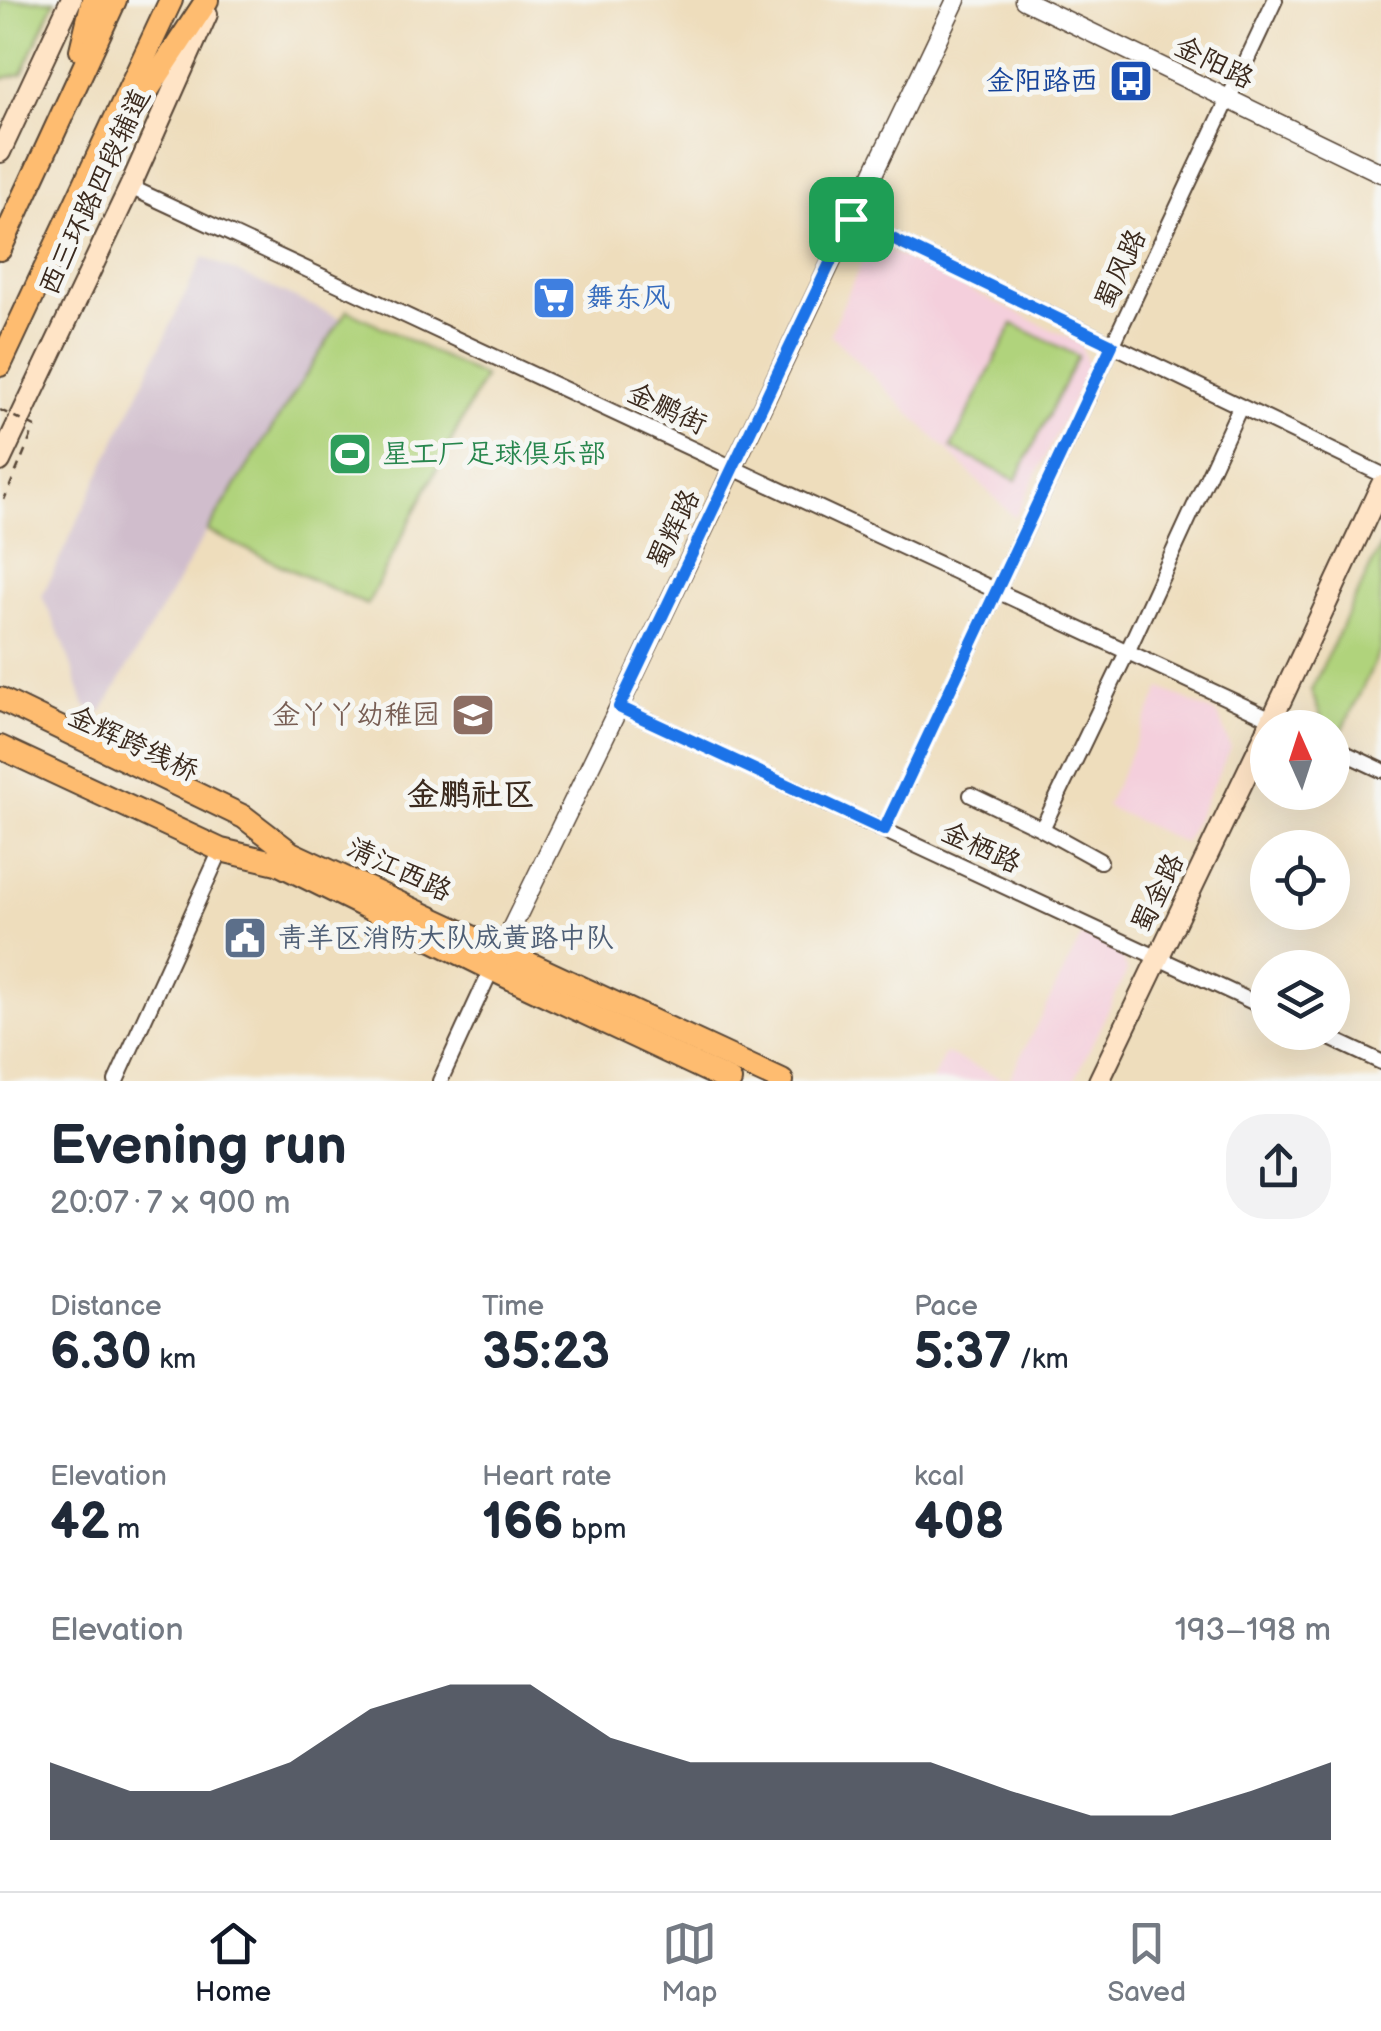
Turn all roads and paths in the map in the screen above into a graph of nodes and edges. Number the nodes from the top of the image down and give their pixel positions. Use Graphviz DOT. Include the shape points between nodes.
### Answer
graph roads {
  1 [pos="71,0"];
  2 [pos="94,0"];
  3 [pos="115,0"];
  4 [pos="171,0"];
  5 [pos="210,0"];
  6 [pos="956,0"];
  7 [pos="1024,0"];
  8 [pos="1275,0"];
  9 [pos="1228,100"];
  10 [pos="67,104"];
  11 [pos="9,111"];
  12 [pos="0,152"];
  13 [pos="1381,173"];
  14 [pos="130,187"];
  15 [pos="76,200"];
  16 [pos="851,219"];
  17 [pos="0,249"];
  18 [pos="1112,345"];
  19 [pos="0,365"];
  20 [pos="1240,407"];
  21 [pos="0,410"];
  22 [pos="0,461"];
  23 [pos="734,468"];
  24 [pos="1381,474"];
  25 [pos="1381,486"];
  26 [pos="4,500"];
  27 [pos="996,590"];
  28 [pos="1128,652"];
  29 [pos="0,699"];
  30 [pos="619,707"];
  31 [pos="1282,710"];
  32 [pos="1250,713"];
  33 [pos="0,714"];
  34 [pos="0,732"];
  35 [pos="0,746"];
  36 [pos="1350,755"];
  37 [pos="1381,770"];
  38 [pos="1250,776"];
  39 [pos="971,796"];
  40 [pos="1042,829"];
  41 [pos="884,830"];
  42 [pos="230,841"];
  43 [pos="284,858"];
  44 [pos="1100,861"];
  45 [pos="496,958"];
  46 [pos="1158,958"];
  47 [pos="1250,1001"];
  48 [pos="1350,1047"];
  49 [pos="1381,1062"];
  50 [pos="116,1081"];
  51 [pos="440,1081"];
  52 [pos="730,1081"];
  53 [pos="782,1081"];
  54 [pos="1100,1081"];
  1 -- 11 [label="main road"];
  2 -- 10 [label="main road"];
  3 -- 10 [label="main road"];
  4 -- 15 [label="main road"];
  5 -- 14 [label="main road, 西三环路四段辅道"];
  5 -- 15 [label="main road"];
  6 -- 16 [label="street, 蜀辉路"];
  7 -- 9 [label="street, 金阳路"];
  8 -- 9 [label="street, 蜀风路"];
  9 -- 13 [label="street, 金阳路"];
  9 -- 18 [label="street, 蜀风路"];
  10 -- 17 [label="main road"];
  11 -- 12 [label="main road"];
  14 -- 22 [label="main road, 西三环路四段辅道"];
  14 -- 23 [label="street, 金鹏街"];
  15 -- 19 [label="main road"];
  16 -- 18 [label="street"];
  16 -- 23 [label="street, 蜀辉路"];
  18 -- 20 [label="street"];
  18 -- 27 [label="street, 蜀风路"];
  20 -- 24 [label="street"];
  20 -- 28 [label="street"];
  21 -- 26 [label="path, bridge" via="35,427"];
  23 -- 27 [label="street, 金鹏街"];
  23 -- 30 [label="street, 蜀辉路"];
  25 -- 31 [label="main road, 蜀金路"];
  27 -- 28 [label="street, 金鹏街"];
  27 -- 41 [label="street, 蜀风路"];
  28 -- 32 [label="street, 金鹏街"];
  28 -- 40 [label="street"];
  29 -- 43 [label="main road, 清江西路" via="244,816"];
  30 -- 41 [label="street, 金栖路"];
  30 -- 45 [label="street, 蜀辉路"];
  33 -- 42 [label="main road, 金辉跨线桥"];
  34 -- 42 [label="main road, 金辉跨线桥"];
  35 -- 42 [label="main road"];
  36 -- 37 [label="street"];
  38 -- 46 [label="main road, 蜀金路"];
  39 -- 40 [label="street"];
  40 -- 44 [label="street"];
  41 -- 46 [label="street, 金栖路"];
  42 -- 43 [label="main road"];
  42 -- 50 [label="street"];
  43 -- 45 [label="main road, 清江西路"];
  45 -- 51 [label="street, 蜀辉路"];
  45 -- 52 [label="main road, 清江西路"];
  45 -- 53 [label="main road, 清江西路"];
  46 -- 47 [label="street, 金栖路"];
  46 -- 54 [label="main road, 蜀金路"];
  48 -- 49 [label="street"];
}
